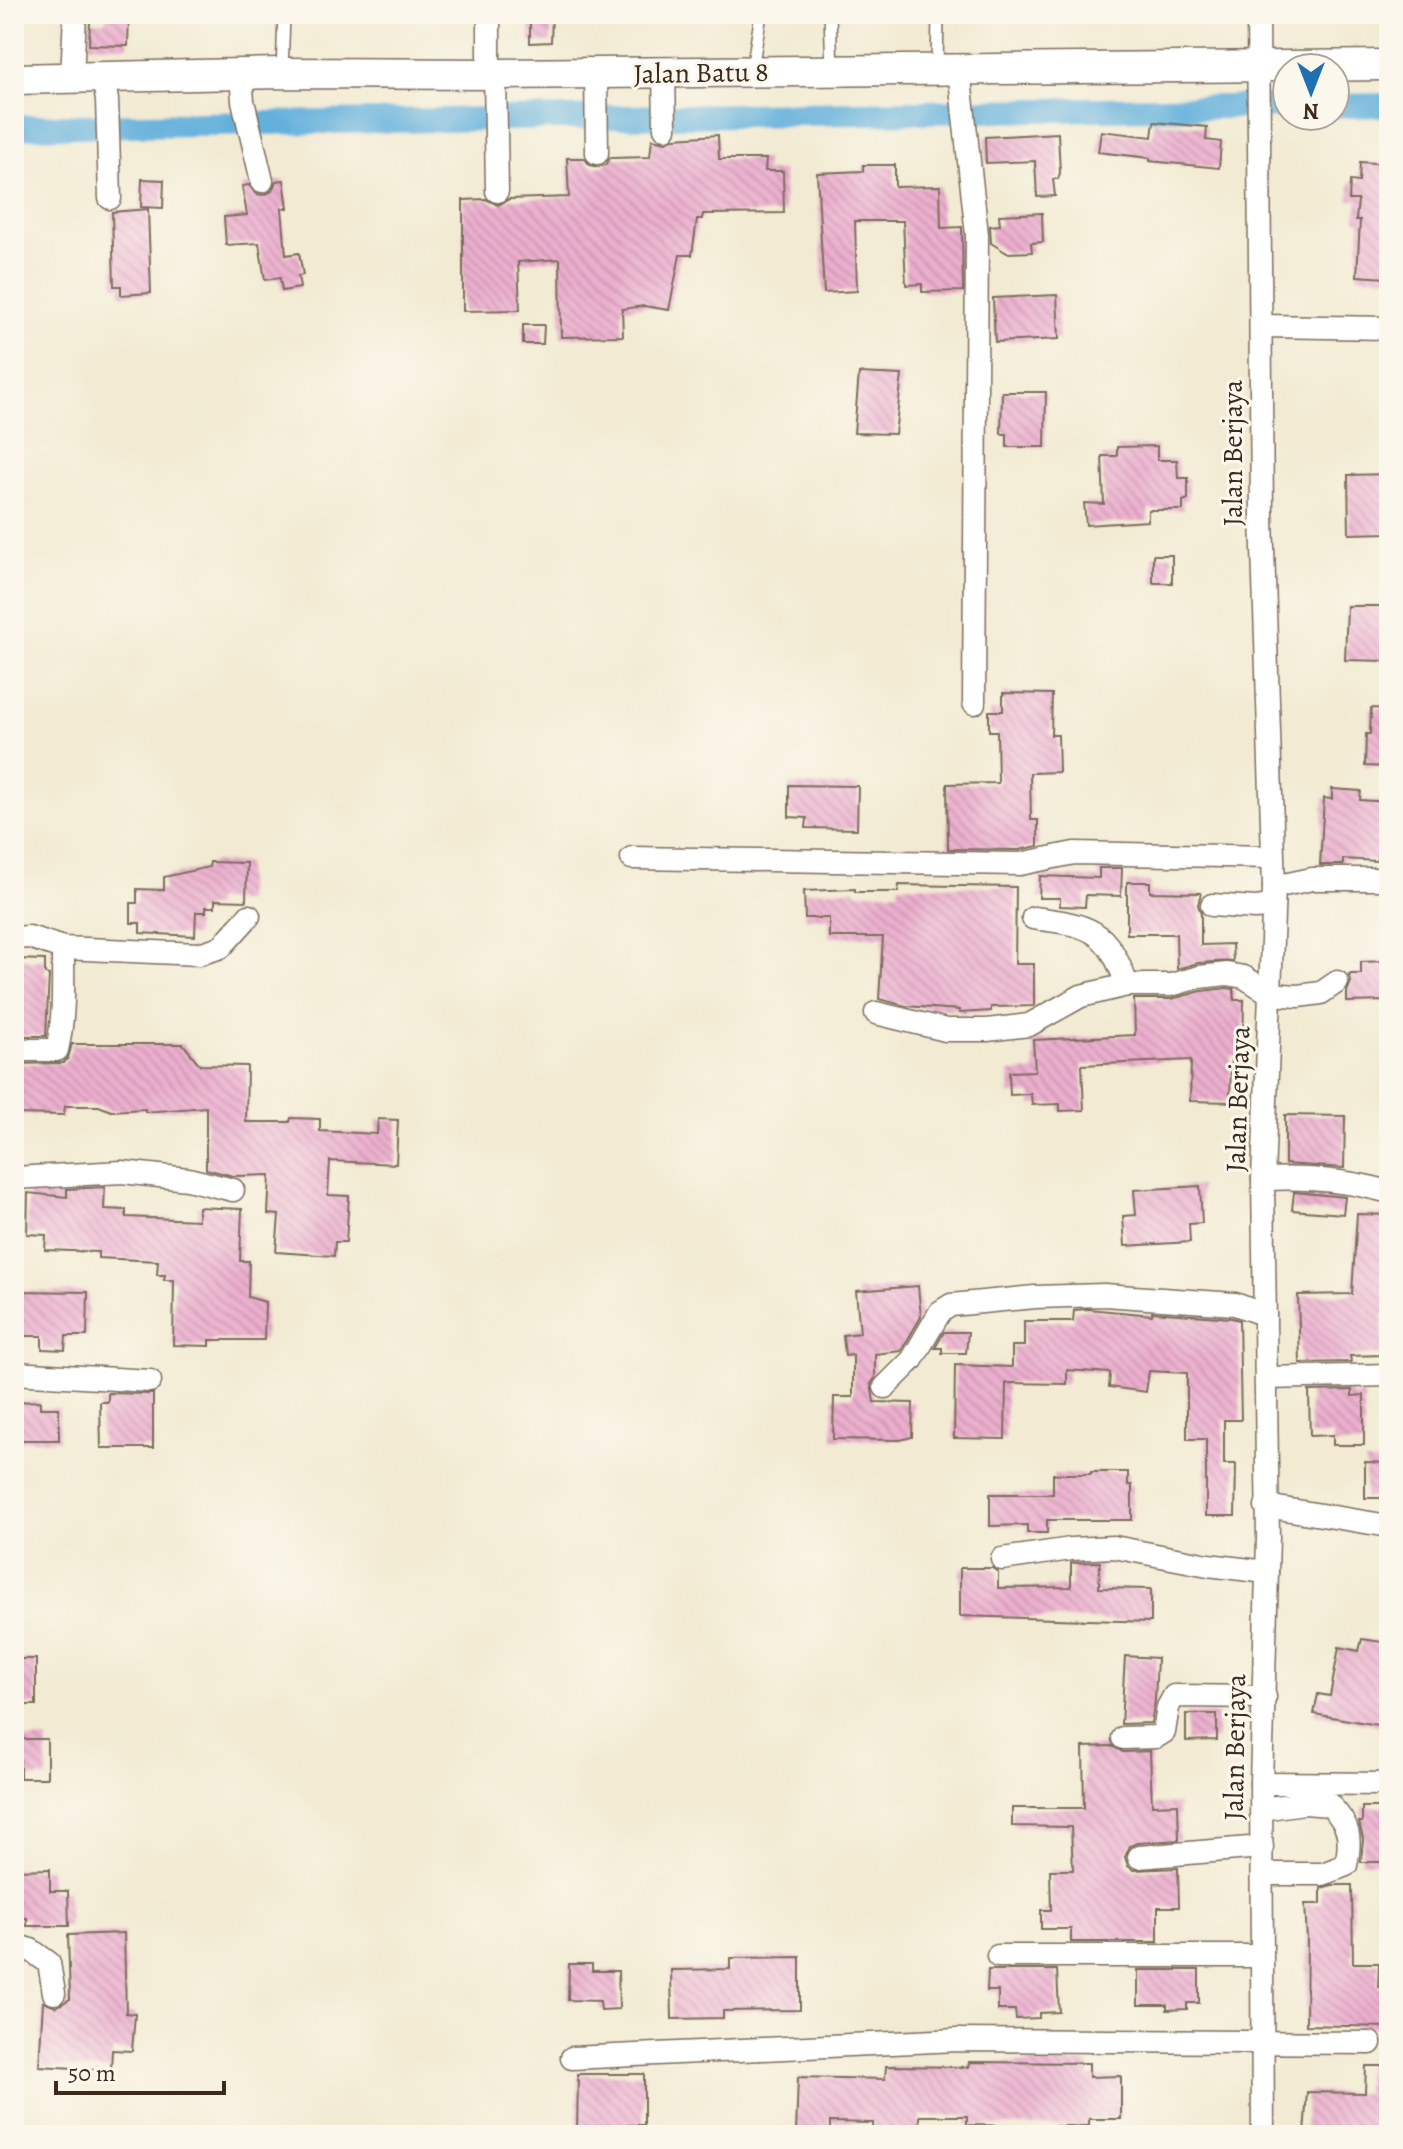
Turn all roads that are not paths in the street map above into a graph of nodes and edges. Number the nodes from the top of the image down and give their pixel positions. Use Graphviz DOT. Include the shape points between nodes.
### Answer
graph roads {
  1 [pos="75,14"];
  2 [pos="284,14"];
  3 [pos="489,14"];
  4 [pos="761,14"];
  5 [pos="830,14"];
  6 [pos="938,14"];
  7 [pos="1258,14"];
  8 [pos="1389,65"];
  9 [pos="832,70"];
  10 [pos="751,71"];
  11 [pos="664,72"];
  12 [pos="282,73"];
  13 [pos="492,74"];
  14 [pos="72,78"];
  15 [pos="14,79"];
  16 [pos="952,79"];
  17 [pos="1259,80"];
  18 [pos="595,85"];
  19 [pos="242,88"];
  20 [pos="105,89"];
  21 [pos="665,128"];
  22 [pos="597,153"];
  23 [pos="262,181"];
  24 [pos="497,191"];
  25 [pos="110,198"];
  26 [pos="1261,326"];
  27 [pos="1389,328"];
  28 [pos="974,703"];
  29 [pos="1272,857"];
  30 [pos="632,858"];
  31 [pos="1389,879"];
  32 [pos="1273,897"];
  33 [pos="1212,905"];
  34 [pos="249,916"];
  35 [pos="1033,918"];
  36 [pos="14,938"];
  37 [pos="63,948"];
  38 [pos="1337,982"];
  39 [pos="1127,985"];
  40 [pos="1271,994"];
  41 [pos="876,1013"];
  42 [pos="14,1050"];
  43 [pos="14,1178"];
  44 [pos="1263,1179"];
  45 [pos="233,1190"];
  46 [pos="1389,1192"];
  47 [pos="1265,1315"];
  48 [pos="14,1373"];
  49 [pos="1389,1375"];
  50 [pos="1267,1378"];
  51 [pos="150,1381"];
  52 [pos="885,1387"];
  53 [pos="1266,1506"];
  54 [pos="1389,1526"];
  55 [pos="1002,1559"];
  56 [pos="1267,1572"];
  57 [pos="1265,1697"];
  58 [pos="1123,1738"];
  59 [pos="1261,1783"];
  60 [pos="1389,1784"];
  61 [pos="1262,1809"];
  62 [pos="1262,1847"];
  63 [pos="1139,1857"];
  64 [pos="1263,1874"];
  65 [pos="14,1945"];
  66 [pos="998,1956"];
  67 [pos="1261,1956"];
  68 [pos="54,1993"];
  69 [pos="1264,2043"];
  70 [pos="1370,2043"];
  71 [pos="572,2058"];
  72 [pos="1263,2135"];
  1 -- 14 [label="street"];
  2 -- 12 [label="lane"];
  3 -- 13 [label="street"];
  4 -- 10 [label="lane"];
  5 -- 9 [label="lane"];
  6 -- 16 [label="lane"];
  7 -- 17 [label="street, Jalan Berjaya"];
  8 -- 17 [label="street, Jalan Batu 8"];
  9 -- 10 [label="street, Jalan Batu 8"];
  9 -- 16 [label="street, Jalan Batu 8"];
  10 -- 11 [label="street, Jalan Batu 8"];
  11 -- 18 [label="street, Jalan Batu 8"];
  11 -- 21 [label="street"];
  12 -- 13 [label="street, Jalan Batu 8"];
  12 -- 19 [label="street, Jalan Batu 8"];
  13 -- 18 [label="street, Jalan Batu 8"];
  13 -- 24 [label="street"];
  14 -- 15 [label="street, Jalan Batu 8"];
  14 -- 20 [label="street, Jalan Batu 8"];
  16 -- 17 [label="street, Jalan Batu 8"];
  16 -- 28 [label="street" via="977,235"];
  17 -- 26 [label="street, Jalan Berjaya"];
  18 -- 22 [label="street"];
  19 -- 20 [label="street, Jalan Batu 8"];
  19 -- 23 [label="street"];
  20 -- 25 [label="street"];
  26 -- 27 [label="street"];
  26 -- 29 [label="street, Jalan Berjaya"];
  29 -- 30 [label="street" via="1074,853 1020,864"];
  29 -- 32 [label="street, Jalan Berjaya"];
  31 -- 32 [label="street" via="1312,879"];
  32 -- 33 [label="street" via="1255,908"];
  32 -- 40 [label="street, Jalan Berjaya"];
  34 -- 37 [label="street" via="221,947 199,954"];
  35 -- 39 [label="street" via="1088,927 1118,959"];
  36 -- 37 [label="street"];
  37 -- 42 [label="street" via="64,1003 57,1050"];
  38 -- 40 [label="street" via="1321,993"];
  39 -- 40 [label="street" via="1171,985 1227,974 1244,977"];
  39 -- 41 [label="street" via="1081,996 1029,1025 987,1030 946,1030"];
  40 -- 44 [label="street, Jalan Berjaya"];
  43 -- 45 [label="street" via="122,1172"];
  44 -- 46 [label="street" via="1309,1178"];
  44 -- 47 [label="street, Jalan Berjaya"];
  47 -- 50 [label="street, Jalan Berjaya"];
  47 -- 52 [label="street" via="1235,1304 1104,1295 951,1305 940,1312 912,1360"];
  48 -- 51 [label="street"];
  49 -- 50 [label="street"];
  50 -- 53 [label="street, Jalan Berjaya"];
  53 -- 54 [label="street"];
  53 -- 56 [label="street, Jalan Berjaya"];
  55 -- 56 [label="street" via="1114,1547"];
  56 -- 57 [label="street, Jalan Berjaya"];
  57 -- 58 [label="street" via="1174,1696 1164,1732"];
  57 -- 59 [label="street, Jalan Berjaya"];
  59 -- 60 [label="street"];
  59 -- 61 [label="street, Jalan Berjaya"];
  61 -- 62 [label="street, Jalan Berjaya"];
  61 -- 64 [label="street" via="1330,1805 1344,1820 1349,1851 1346,1865 1323,1874"];
  62 -- 63 [label="street"];
  62 -- 64 [label="street, Jalan Berjaya"];
  64 -- 67 [label="street, Jalan Berjaya"];
  65 -- 68 [label="street" via="49,1963"];
  66 -- 67 [label="street"];
  67 -- 69 [label="street, Jalan Berjaya"];
  69 -- 70 [label="street"];
  69 -- 71 [label="street" via="957,2040"];
  69 -- 72 [label="street, Jalan Berjaya"];
}
